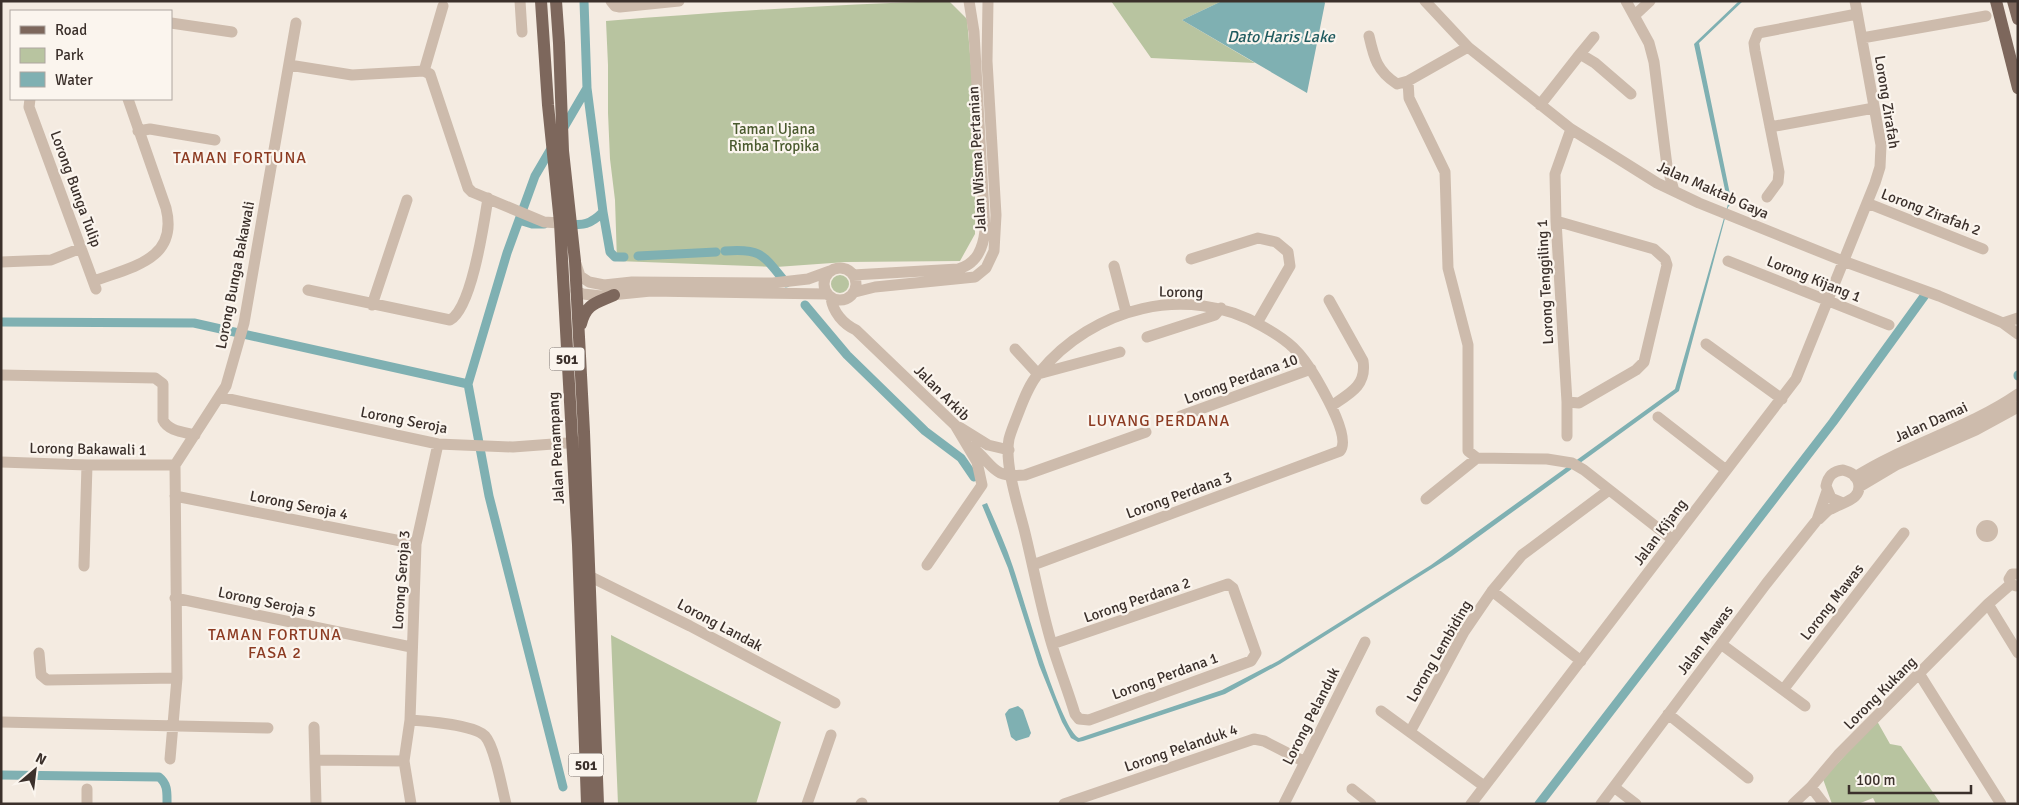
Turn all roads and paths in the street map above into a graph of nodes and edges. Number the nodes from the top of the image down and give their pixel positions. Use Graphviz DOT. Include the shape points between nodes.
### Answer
graph roads {
  1 [pos="520,1"];
  2 [pos="541,1"];
  3 [pos="556,1"];
  4 [pos="611,1"];
  5 [pos="679,1"];
  6 [pos="970,1"];
  7 [pos="988,1"];
  8 [pos="1425,1"];
  9 [pos="1626,1"];
  10 [pos="1650,1"];
  11 [pos="1855,1"];
  12 [pos="1996,1"];
  13 [pos="2004,1"];
  14 [pos="2013,1"];
  15 [pos="443,6"];
  16 [pos="1856,14"];
  17 [pos="1635,16"];
  18 [pos="1986,16"];
  19 [pos="2000,18"];
  20 [pos="2018,19"];
  21 [pos="172,22"];
  22 [pos="296,23"];
  23 [pos="232,32"];
  24 [pos="522,32"];
  25 [pos="1369,36"];
  26 [pos="1594,37"];
  27 [pos="1862,38"];
  28 [pos="1468,46"];
  29 [pos="1580,54"];
  30 [pos="289,65"];
  31 [pos="424,71"];
  32 [pos="1408,81"];
  33 [pos="2018,88"];
  34 [pos="1632,94"];
  35 [pos="30,100"];
  36 [pos="128,100"];
  37 [pos="1540,105"];
  38 [pos="1874,108"];
  39 [pos="1770,127"];
  40 [pos="1571,129"];
  41 [pos="138,131"];
  42 [pos="215,140"];
  43 [pos="1668,166"];
  44 [pos="1657,183"];
  45 [pos="1674,192"];
  46 [pos="1767,197"];
  47 [pos="488,198"];
  48 [pos="407,200"];
  49 [pos="1867,203"];
  50 [pos="565,219"];
  51 [pos="1556,221"];
  52 [pos="81,248"];
  53 [pos="1983,248"];
  54 [pos="574,256"];
  55 [pos="1191,259"];
  56 [pos="1728,260"];
  57 [pos="1843,261"];
  58 [pos="1,262"];
  59 [pos="1114,266"];
  60 [pos="830,272"];
  61 [pos="562,274"];
  62 [pos="853,275"];
  63 [pos="604,285"];
  64 [pos="308,290"];
  65 [pos="576,291"];
  66 [pos="614,295"];
  67 [pos="852,295"];
  68 [pos="593,296"];
  69 [pos="829,296"];
  70 [pos="1329,300"];
  71 [pos="1828,302"];
  72 [pos="372,305"];
  73 [pos="1221,308"];
  74 [pos="1126,312"];
  75 [pos="2018,318"];
  76 [pos="1257,323"];
  77 [pos="2004,324"];
  78 [pos="1889,325"];
  79 [pos="856,330"];
  80 [pos="2018,334"];
  81 [pos="579,336"];
  82 [pos="1147,337"];
  83 [pos="1706,344"];
  84 [pos="1015,349"];
  85 [pos="1120,352"];
  86 [pos="1311,369"];
  87 [pos="1038,374"];
  88 [pos="1,375"];
  89 [pos="2018,394"];
  90 [pos="220,396"];
  91 [pos="1782,399"];
  92 [pos="1567,402"];
  93 [pos="1331,406"];
  94 [pos="2018,407"];
  95 [pos="1181,416"];
  96 [pos="1658,417"];
  97 [pos="955,425"];
  98 [pos="1146,432"];
  99 [pos="195,435"];
  100 [pos="1567,436"];
  101 [pos="579,442"];
  102 [pos="966,442"];
  103 [pos="438,444"];
  104 [pos="1009,445"];
  105 [pos="1336,453"];
  106 [pos="1477,458"];
  107 [pos="1,462"];
  108 [pos="175,464"];
  109 [pos="87,465"];
  110 [pos="1726,470"];
  111 [pos="1011,476"];
  112 [pos="1857,482"];
  113 [pos="1609,490"];
  114 [pos="1827,491"];
  115 [pos="175,496"];
  116 [pos="1426,499"];
  117 [pos="1844,503"];
  118 [pos="1817,520"];
  119 [pos="1904,533"];
  120 [pos="1673,540"];
  121 [pos="416,544"];
  122 [pos="578,545"];
  123 [pos="927,565"];
  124 [pos="1033,565"];
  125 [pos="84,566"];
  126 [pos="2018,574"];
  127 [pos="589,576"];
  128 [pos="2014,585"];
  129 [pos="580,589"];
  130 [pos="1492,592"];
  131 [pos="175,598"];
  132 [pos="1988,604"];
  133 [pos="1365,642"];
  134 [pos="1052,644"];
  135 [pos="1721,644"];
  136 [pos="411,647"];
  137 [pos="2018,652"];
  138 [pos="39,653"];
  139 [pos="1251,660"];
  140 [pos="1581,661"];
  141 [pos="1920,674"];
  142 [pos="177,678"];
  143 [pos="1783,690"];
  144 [pos="835,703"];
  145 [pos="1805,706"];
  146 [pos="1381,711"];
  147 [pos="1668,714"];
  148 [pos="410,720"];
  149 [pos="1,722"];
  150 [pos="173,727"];
  151 [pos="314,727"];
  152 [pos="268,728"];
  153 [pos="594,732"];
  154 [pos="1410,732"];
  155 [pos="831,734"];
  156 [pos="170,759"];
  157 [pos="316,760"];
  158 [pos="404,761"];
  159 [pos="1305,762"];
  160 [pos="1748,778"];
  161 [pos="1484,786"];
  162 [pos="1614,787"];
  163 [pos="1811,787"];
  164 [pos="87,789"];
  165 [pos="1352,789"];
  166 [pos="87,804"];
  167 [pos="316,804"];
  168 [pos="411,804"];
  169 [pos="506,804"];
  170 [pos="587,804"];
  171 [pos="598,804"];
  172 [pos="605,804"];
  173 [pos="807,804"];
  174 [pos="1064,804"];
  175 [pos="1284,804"];
  176 [pos="1372,804"];
  177 [pos="1471,804"];
  178 [pos="1601,804"];
  179 [pos="1636,804"];
  180 [pos="1794,804"];
  181 [pos="1824,804"];
  182 [pos="2001,804"];
  1 -- 24 [label="street"];
  2 -- 50 [label="main road, Jalan Penampang / 501" via="550,127"];
  3 -- 50 [label="main road, Jalan Penampang / 501"];
  4 -- 5 [label="street" via="620,7"];
  6 -- 62 [label="street, Jalan Wisma Pertanian" via="985,224 981,250 969,265 958,269"];
  7 -- 67 [label="street, Jalan Wisma Pertanian" via="987,61 996,216 996,240 991,258 981,273 966,279 884,286"];
  8 -- 28 [label="street, Jalan Maktab Gaya"];
  9 -- 17 [label="street"];
  10 -- 17 [label="street"];
  11 -- 16 [label="street, Lorong Zirafah"];
  12 -- 19 [label="main road"];
  13 -- 19 [label="main road"];
  14 -- 20 [label="main road"];
  15 -- 31 [label="street"];
  16 -- 27 [label="street, Lorong Zirafah"];
  16 -- 39 [label="street" via="1758,32 1754,51"];
  17 -- 43 [label="street" via="1649,43 1654,62"];
  18 -- 27 [label="street"];
  19 -- 33 [label="main road"];
  21 -- 23 [label="street"];
  22 -- 30 [label="street, Lorong Bunga Bakawali"];
  25 -- 32 [label="street" via="1374,58 1382,73 1397,84"];
  26 -- 29 [label="street"];
  27 -- 38 [label="street, Lorong Zirafah"];
  28 -- 32 [label="street"];
  28 -- 37 [label="street, Jalan Maktab Gaya"];
  29 -- 34 [label="street"];
  29 -- 37 [label="street"];
  30 -- 31 [label="street" via="352,75"];
  30 -- 90 [label="street, Lorong Bunga Bakawali" via="244,322 226,386"];
  31 -- 47 [label="street" via="433,80 468,188"];
  32 -- 106 [label="street" via="1410,98 1445,172 1448,268 1468,345 1468,451"];
  35 -- 52 [label="street, Lorong Bunga Tulip" via="29,107"];
  36 -- 41 [label="street"];
  37 -- 40 [label="street, Jalan Maktab Gaya"];
  38 -- 39 [label="street"];
  38 -- 49 [label="street, Lorong Zirafah" via="1881,145 1880,166"];
  39 -- 46 [label="street" via="1779,172 1778,182"];
  40 -- 44 [label="street, Jalan Maktab Gaya"];
  40 -- 51 [label="street, Lorong Tenggiling 1" via="1555,174"];
  41 -- 42 [label="street" via="150,129"];
  41 -- 52 [label="street, Lorong Bunga Tulip" via="168,216 165,241 153,257 95,285"];
  43 -- 44 [label="street"];
  43 -- 45 [label="street"];
  44 -- 45 [label="street, Jalan Maktab Gaya"];
  45 -- 57 [label="street, Jalan Maktab Gaya"];
  47 -- 50 [label="street" via="544,222"];
  47 -- 72 [label="street" via="480,248 456,317 450,320"];
  48 -- 72 [label="street"];
  49 -- 53 [label="street, Lorong Zirafah 2"];
  49 -- 57 [label="street, Lorong Zirafah"];
  50 -- 54 [label="main road, Jalan Penampang / 501"];
  50 -- 61 [label="main road, Jalan Penampang / 501"];
  51 -- 92 [label="street, Lorong Tenggiling 1"];
  51 -- 92 [label="street" via="1654,249 1667,265 1644,362 1579,403"];
  52 -- 58 [label="street" via="51,260"];
  54 -- 63 [label="street" via="580,276"];
  54 -- 65 [label="main road, Jalan Penampang / 501"];
  55 -- 76 [label="street" via="1258,238 1276,242 1288,252 1290,266"];
  56 -- 71 [label="street, Lorong Kijang 1"];
  57 -- 71 [label="street, Jalan Kijang"];
  57 -- 77 [label="street, Jalan Maktab Gaya"];
  59 -- 74 [label="street"];
  60 -- 62 [label="street" via="840,268"];
  60 -- 63 [label="street" via="798,281 773,283 632,282"];
  60 -- 69 [label="street" via="824,280"];
  61 -- 65 [label="main road"];
  61 -- 101 [label="main road, Jalan Penampang / 501"];
  62 -- 67 [label="street" via="856,283"];
  63 -- 68 [label="street" via="588,286 588,292"];
  64 -- 72 [label="street"];
  65 -- 68 [label="street"];
  65 -- 81 [label="main road, Jalan Penampang / 501"];
  66 -- 68 [label="street"];
  66 -- 69 [label="street" via="651,291"];
  66 -- 81 [label="main road" via="590,305"];
  67 -- 69 [label="street" via="840,301"];
  67 -- 79 [label="street, Jalan Arkib" via="844,312"];
  69 -- 79 [label="street, Jalan Arkib" via="836,313"];
  70 -- 93 [label="street" via="1363,361 1364,369 1357,389"];
  71 -- 78 [label="street, Lorong Kijang 1"];
  71 -- 91 [label="street, Jalan Kijang" via="1796,379"];
  73 -- 74 [label="street, Lorong" via="1161,304"];
  73 -- 76 [label="street, Lorong"];
  73 -- 82 [label="street" via="1215,315"];
  74 -- 87 [label="street, Lorong" via="1076,338"];
  75 -- 77 [label="street"];
  76 -- 86 [label="street, Lorong" via="1284,338 1303,356"];
  77 -- 80 [label="street, Jalan Maktab Gaya"];
  79 -- 97 [label="street, Jalan Arkib"];
  81 -- 101 [label="main road, Jalan Penampang / 501"];
  83 -- 91 [label="street"];
  84 -- 87 [label="street"];
  85 -- 87 [label="street"];
  86 -- 93 [label="street, Lorong"];
  86 -- 95 [label="street, Lorong Perdana 10"];
  87 -- 104 [label="street, Lorong" via="1023,401"];
  88 -- 99 [label="street" via="156,378 163,384 165,424"];
  89 -- 112 [label="street, Jalan Damai" via="1975,420 1880,461"];
  90 -- 99 [label="street, Lorong Bunga Bakawali"];
  90 -- 103 [label="street, Lorong Seroja"];
  91 -- 110 [label="street, Jalan Kijang"];
  92 -- 100 [label="street, Lorong Tenggiling 1"];
  93 -- 105 [label="street, Lorong" via="1344,441 1344,447"];
  94 -- 112 [label="street, Jalan Damai" via="1969,433"];
  96 -- 110 [label="street"];
  97 -- 102 [label="street, Jalan Arkib"];
  97 -- 104 [label="street" via="988,446"];
  98 -- 111 [label="street" via="1025,475"];
  99 -- 108 [label="street, Lorong Bunga Bakawali"];
  101 -- 103 [label="street, Lorong Seroja" via="495,447"];
  101 -- 122 [label="main road, Jalan Penampang / 501"];
  101 -- 127 [label="main road, Jalan Penampang / 501"];
  102 -- 111 [label="street" via="998,474"];
  102 -- 123 [label="street, Jalan Arkib" via="977,462 982,485"];
  103 -- 121 [label="street, Lorong Seroja 3"];
  104 -- 111 [label="street"];
  105 -- 124 [label="street, Lorong Perdana 3"];
  106 -- 113 [label="street" via="1547,459 1572,463"];
  106 -- 116 [label="street"];
  107 -- 109 [label="street, Lorong Bakawali 1"];
  108 -- 109 [label="street, Lorong Bakawali 1"];
  108 -- 115 [label="street"];
  109 -- 125 [label="street"];
  110 -- 120 [label="street, Jalan Kijang"];
  111 -- 124 [label="street"];
  112 -- 114 [label="street" via="1843,470 1833,473 1827,481"];
  112 -- 117 [label="street" via="1855,496"];
  113 -- 120 [label="street"];
  113 -- 130 [label="street, Lorong Lembiding" via="1522,555"];
  114 -- 117 [label="street" via="1831,498"];
  114 -- 118 [label="street, Jalan Mawas"];
  115 -- 121 [label="street, Lorong Seroja 4"];
  115 -- 131 [label="street"];
  117 -- 118 [label="street"];
  118 -- 135 [label="street, Jalan Mawas"];
  119 -- 143 [label="street, Lorong Mawas"];
  120 -- 140 [label="street, Jalan Kijang"];
  121 -- 136 [label="street, Lorong Seroja 3"];
  122 -- 127 [label="main road"];
  122 -- 129 [label="main road, Jalan Penampang / 501"];
  124 -- 134 [label="street"];
  126 -- 128 [label="street, Lorong Kukang" via="2010,577"];
  127 -- 129 [label="main road"];
  127 -- 144 [label="street, Lorong Landak"];
  127 -- 153 [label="main road, Jalan Penampang / 501"];
  128 -- 132 [label="street, Lorong Kukang"];
  129 -- 170 [label="main road, Jalan Penampang / 501"];
  130 -- 140 [label="street"];
  130 -- 154 [label="street, Lorong Lembiding" via="1464,632"];
  131 -- 136 [label="street, Lorong Seroja 5"];
  131 -- 142 [label="street"];
  132 -- 137 [label="street"];
  132 -- 141 [label="street, Lorong Kukang"];
  133 -- 159 [label="street, Lorong Pelanduk"];
  134 -- 139 [label="street, Lorong Perdana 1" via="1075,714 1079,719 1089,720"];
  134 -- 139 [label="street, Lorong Perdana 2" via="1228,584 1256,653"];
  135 -- 143 [label="street"];
  135 -- 147 [label="street, Jalan Mawas"];
  136 -- 148 [label="street, Lorong Seroja 3"];
  138 -- 142 [label="street" via="41,675 47,680"];
  140 -- 161 [label="street, Jalan Kijang"];
  141 -- 163 [label="street, Lorong Kukang" via="1838,755"];
  141 -- 182 [label="street"];
  142 -- 150 [label="street"];
  143 -- 145 [label="street"];
  146 -- 154 [label="street"];
  147 -- 160 [label="street"];
  147 -- 162 [label="street, Jalan Mawas"];
  148 -- 158 [label="street, Lorong Seroja 3"];
  148 -- 169 [label="street" via="474,730 485,736"];
  149 -- 150 [label="street"];
  150 -- 152 [label="street"];
  150 -- 156 [label="street"];
  151 -- 157 [label="street"];
  153 -- 171 [label="main road, Jalan Penampang / 501"];
  153 -- 172 [label="main road" via="602,762"];
  154 -- 161 [label="street"];
  155 -- 173 [label="street"];
  157 -- 158 [label="street"];
  157 -- 167 [label="street"];
  158 -- 168 [label="street, Lorong Seroja 3"];
  159 -- 174 [label="street, Lorong Pelanduk 4" via="1254,739"];
  159 -- 175 [label="street, Lorong Pelanduk"];
  161 -- 177 [label="street, Jalan Kijang"];
  162 -- 178 [label="street, Jalan Mawas"];
  162 -- 179 [label="street"];
  163 -- 180 [label="street, Lorong Kukang"];
  163 -- 181 [label="street"];
  164 -- 166 [label="street"];
  165 -- 176 [label="street"];
}
